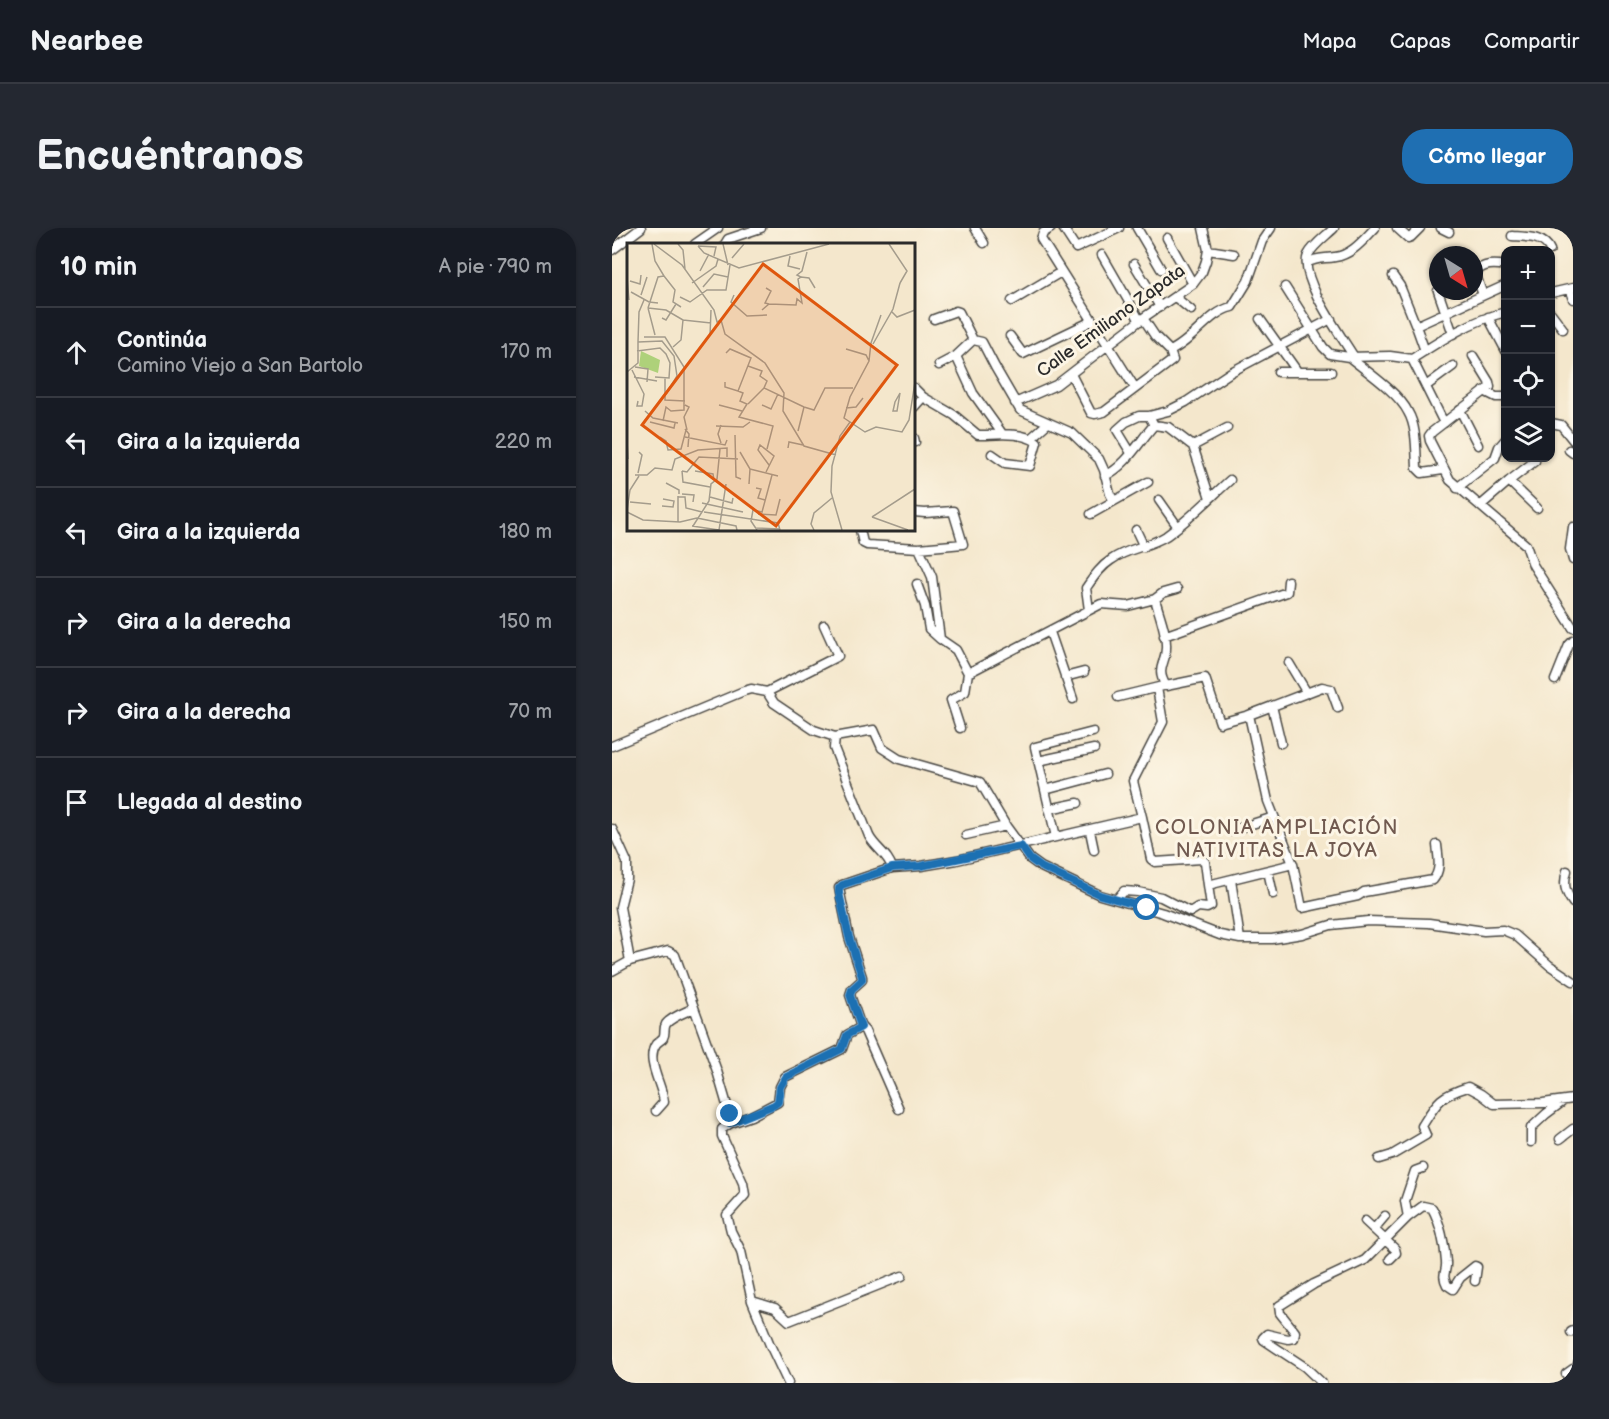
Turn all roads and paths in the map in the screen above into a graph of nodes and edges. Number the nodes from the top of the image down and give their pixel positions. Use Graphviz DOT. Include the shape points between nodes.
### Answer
graph roads {
  1 [pos="640,228"];
  2 [pos="718,228"];
  3 [pos="761,228"];
  4 [pos="987,228"];
  5 [pos="1051,228"];
  6 [pos="1063,228"];
  7 [pos="1119,228"];
  8 [pos="1137,228"];
  9 [pos="1203,228"];
  10 [pos="1271,228"];
  11 [pos="1334,228"];
  12 [pos="1375,228"];
  13 [pos="1397,228"];
  14 [pos="1420,228"];
  15 [pos="976,230"];
  16 [pos="1512,236"];
  17 [pos="1167,238"];
  18 [pos="696,243"];
  19 [pos="726,243"];
  20 [pos="984,243"];
  21 [pos="1548,246"];
  22 [pos="612,250"];
  23 [pos="1208,250"];
  24 [pos="1234,254"];
  25 [pos="1102,255"];
  26 [pos="1306,263"];
  27 [pos="1134,264"];
  28 [pos="1501,265"];
  29 [pos="1483,267"];
  30 [pos="1161,269"];
  31 [pos="1061,273"];
  32 [pos="1393,276"];
  33 [pos="1193,284"];
  34 [pos="1285,287"];
  35 [pos="1501,287"];
  36 [pos="1571,288"];
  37 [pos="1555,290"];
  38 [pos="1483,295"];
  39 [pos="1175,297"];
  40 [pos="1573,298"];
  41 [pos="1441,300"];
  42 [pos="1471,300"];
  43 [pos="1012,301"];
  44 [pos="1160,307"];
  45 [pos="1191,310"];
  46 [pos="1445,311"];
  47 [pos="1501,313"];
  48 [pos="1488,316"];
  49 [pos="1555,318"];
  50 [pos="934,319"];
  51 [pos="1142,319"];
  52 [pos="1260,319"];
  53 [pos="1331,319"];
  54 [pos="1092,321"];
  55 [pos="1416,326"];
  56 [pos="1563,329"];
  57 [pos="1312,330"];
  58 [pos="1453,334"];
  59 [pos="1010,336"];
  60 [pos="973,340"];
  61 [pos="1501,341"];
  62 [pos="1108,346"];
  63 [pos="1281,347"];
  64 [pos="1170,351"];
  65 [pos="1425,351"];
  66 [pos="956,356"];
  67 [pos="1352,357"];
  68 [pos="1473,357"];
  69 [pos="1412,359"];
  70 [pos="939,365"];
  71 [pos="1453,366"];
  72 [pos="1297,371"];
  73 [pos="1278,372"];
  74 [pos="1330,372"];
  75 [pos="1071,374"];
  76 [pos="1426,386"];
  77 [pos="1135,388"];
  78 [pos="915,389"];
  79 [pos="1484,391"];
  80 [pos="923,397"];
  81 [pos="1501,397"];
  82 [pos="1016,402"];
  83 [pos="915,406"];
  84 [pos="1460,410"];
  85 [pos="1149,416"];
  86 [pos="1048,423"];
  87 [pos="1444,423"];
  88 [pos="1555,424"];
  89 [pos="1154,425"];
  90 [pos="1227,428"];
  91 [pos="1001,432"];
  92 [pos="1031,438"];
  93 [pos="1573,440"];
  94 [pos="1501,444"];
  95 [pos="1478,445"];
  96 [pos="1193,446"];
  97 [pos="1131,453"];
  98 [pos="992,454"];
  99 [pos="1534,462"];
  100 [pos="1443,470"];
  101 [pos="1105,476"];
  102 [pos="1230,480"];
  103 [pos="1509,481"];
  104 [pos="1148,482"];
  105 [pos="1457,488"];
  106 [pos="1210,498"];
  107 [pos="1159,500"];
  108 [pos="1114,501"];
  109 [pos="1480,506"];
  110 [pos="1537,508"];
  111 [pos="915,512"];
  112 [pos="1091,513"];
  113 [pos="1178,526"];
  114 [pos="1573,527"];
  115 [pos="1136,530"];
  116 [pos="860,531"];
  117 [pos="1144,547"];
  118 [pos="919,548"];
  119 [pos="1573,560"];
  120 [pos="1288,581"];
  121 [pos="917,584"];
  122 [pos="1177,589"];
  123 [pos="1155,599"];
  124 [pos="1089,610"];
  125 [pos="824,625"];
  126 [pos="1573,628"];
  127 [pos="1050,632"];
  128 [pos="1164,636"];
  129 [pos="940,639"];
  130 [pos="1573,641"];
  131 [pos="1289,663"];
  132 [pos="1084,672"];
  133 [pos="968,673"];
  134 [pos="1065,677"];
  135 [pos="1555,680"];
  136 [pos="1162,687"];
  137 [pos="766,692"];
  138 [pos="1307,693"];
  139 [pos="1118,697"];
  140 [pos="1073,699"];
  141 [pos="1272,706"];
  142 [pos="1338,708"];
  143 [pos="1250,715"];
  144 [pos="960,728"];
  145 [pos="1093,732"];
  146 [pos="835,737"];
  147 [pos="1281,743"];
  148 [pos="612,746"];
  149 [pos="1094,748"];
  150 [pos="1038,761"];
  151 [pos="1105,774"];
  152 [pos="1045,790"];
  153 [pos="1078,803"];
  154 [pos="1049,809"];
  155 [pos="1142,817"];
  156 [pos="1274,817"];
  157 [pos="1006,826"];
  158 [pos="612,829"];
  159 [pos="1090,831"];
  160 [pos="1230,831"];
  161 [pos="966,835"];
  162 [pos="1056,837"];
  163 [pos="1437,845"];
  164 [pos="1021,846"];
  165 [pos="1094,850"];
  166 [pos="1293,864"];
  167 [pos="892,868"];
  168 [pos="1268,871"];
  169 [pos="1567,871"];
  170 [pos="1231,880"];
  171 [pos="1208,885"];
  172 [pos="1273,894"];
  173 [pos="1117,899"];
  174 [pos="1573,903"];
  175 [pos="1240,939"];
  176 [pos="630,961"];
  177 [pos="612,971"];
  178 [pos="1573,981"];
  179 [pos="694,1008"];
  180 [pos="861,1027"];
  181 [pos="1569,1100"];
  182 [pos="899,1108"];
  183 [pos="656,1111"];
  184 [pos="730,1123"];
  185 [pos="1573,1129"];
  186 [pos="1560,1139"];
  187 [pos="1531,1142"];
  188 [pos="1379,1158"];
  189 [pos="1423,1167"];
  190 [pos="1385,1216"];
  191 [pos="1408,1217"];
  192 [pos="1365,1221"];
  193 [pos="1374,1229"];
  194 [pos="1385,1239"];
  195 [pos="1390,1259"];
  196 [pos="902,1276"];
  197 [pos="1474,1281"];
  198 [pos="752,1301"];
  199 [pos="788,1383"];
  200 [pos="1322,1383"];
  1 -- 22 [label="street"];
  2 -- 18 [label="street"];
  3 -- 19 [label="street"];
  4 -- 15 [label="street"];
  5 -- 31 [label="street" via="1041,239"];
  6 -- 7 [label="street" via="1076,248"];
  8 -- 30 [label="street"];
  9 -- 23 [label="street"];
  10 -- 64 [label="street" via="1262,241 1248,282 1232,307 1221,310"];
  11 -- 26 [label="street" via="1309,254"];
  12 -- 26 [label="street" via="1349,252 1317,257"];
  13 -- 14 [label="street" via="1408,238"];
  15 -- 20 [label="street"];
  16 -- 21 [label="street" via="1538,239"];
  17 -- 33 [label="street"];
  23 -- 24 [label="street"];
  23 -- 33 [label="street, Calle Emiliano Zapata" via="1202,272"];
  25 -- 51 [label="street"];
  26 -- 53 [label="street" via="1310,285"];
  27 -- 44 [label="street"];
  28 -- 29 [label="street"];
  31 -- 43 [label="street"];
  31 -- 54 [label="street"];
  32 -- 55 [label="street"];
  33 -- 39 [label="street, Calle Emiliano Zapata"];
  34 -- 57 [label="street"];
  35 -- 38 [label="street"];
  36 -- 37 [label="street"];
  36 -- 40 [label="street"];
  39 -- 44 [label="street, Calle Emiliano Zapata"];
  39 -- 45 [label="street"];
  41 -- 46 [label="street"];
  42 -- 46 [label="street"];
  44 -- 51 [label="street, Calle Emiliano Zapata"];
  46 -- 55 [label="street"];
  46 -- 58 [label="street"];
  47 -- 48 [label="street"];
  48 -- 58 [label="street"];
  48 -- 61 [label="street"];
  49 -- 56 [label="street"];
  50 -- 60 [label="street" via="959,312"];
  51 -- 62 [label="street, Calle Emiliano Zapata"];
  51 -- 64 [label="street"];
  52 -- 63 [label="street"];
  53 -- 57 [label="street"];
  53 -- 67 [label="street"];
  54 -- 59 [label="street" via="1023,354"];
  54 -- 62 [label="street"];
  55 -- 65 [label="street"];
  57 -- 63 [label="street"];
  57 -- 67 [label="street" via="1330,354"];
  58 -- 65 [label="street"];
  60 -- 66 [label="street"];
  60 -- 82 [label="street" via="982,342"];
  62 -- 75 [label="street, Calle Emiliano Zapata"];
  62 -- 77 [label="street"];
  63 -- 72 [label="street"];
  63 -- 85 [label="street" via="1231,372 1186,402"];
  64 -- 77 [label="street" via="1173,360"];
  65 -- 69 [label="street"];
  66 -- 70 [label="street"];
  66 -- 91 [label="street" via="973,393"];
  67 -- 69 [label="street"];
  67 -- 100 [label="street" via="1408,410 1420,471"];
  68 -- 79 [label="street" via="1489,382 1490,387"];
  69 -- 76 [label="street"];
  71 -- 76 [label="street"];
  72 -- 73 [label="street"];
  72 -- 74 [label="street"];
  75 -- 77 [label="street" via="1091,413 1104,412"];
  75 -- 82 [label="street, Calle Emiliano Zapata"];
  76 -- 87 [label="street"];
  78 -- 80 [label="street"];
  79 -- 81 [label="street"];
  79 -- 84 [label="street"];
  80 -- 83 [label="street"];
  80 -- 91 [label="street" via="978,435"];
  82 -- 86 [label="street" via="1020,410"];
  84 -- 87 [label="street"];
  84 -- 95 [label="street"];
  85 -- 89 [label="street"];
  85 -- 97 [label="street" via="1139,416 1117,430"];
  86 -- 92 [label="street"];
  86 -- 101 [label="street" via="1084,443 1099,459"];
  87 -- 100 [label="street" via="1429,436"];
  88 -- 93 [label="street" via="1561,425"];
  89 -- 96 [label="street" via="1173,430"];
  89 -- 97 [label="street"];
  90 -- 96 [label="street"];
  91 -- 92 [label="street"];
  92 -- 98 [label="street" via="1037,445 1030,466 1005,463"];
  94 -- 105 [label="street" via="1495,458"];
  96 -- 106 [label="street"];
  97 -- 101 [label="street" via="1124,464"];
  99 -- 103 [label="street"];
  100 -- 105 [label="street"];
  101 -- 108 [label="street"];
  102 -- 106 [label="street"];
  103 -- 109 [label="street"];
  103 -- 110 [label="street"];
  104 -- 108 [label="street"];
  105 -- 109 [label="street"];
  106 -- 113 [label="street"];
  107 -- 113 [label="street"];
  108 -- 112 [label="street"];
  109 -- 126 [label="street" via="1526,545 1533,565"];
  111 -- 118 [label="street" via="953,511 964,542 960,546"];
  113 -- 117 [label="street"];
  114 -- 119 [label="street"];
  115 -- 117 [label="street"];
  116 -- 118 [label="street" via="867,545"];
  117 -- 124 [label="street" via="1119,555 1103,566 1086,588"];
  118 -- 129 [label="street" via="932,577"];
  120 -- 128 [label="street" via="1287,592"];
  121 -- 129 [label="street" via="929,629"];
  122 -- 123 [label="street"];
  123 -- 124 [label="street" via="1128,606 1106,603"];
  123 -- 128 [label="street"];
  124 -- 127 [label="street"];
  125 -- 137 [label="street" via="838,656"];
  127 -- 133 [label="street"];
  127 -- 134 [label="street"];
  128 -- 136 [label="street" via="1167,647"];
  129 -- 133 [label="street" via="956,650"];
  130 -- 135 [label="street"];
  131 -- 138 [label="street"];
  132 -- 134 [label="street"];
  133 -- 144 [label="street" via="965,692 951,700"];
  134 -- 140 [label="street"];
  136 -- 139 [label="street"];
  136 -- 143 [label="street" via="1205,678 1220,723"];
  136 -- 155 [label="street" via="1163,722 1133,782"];
  137 -- 146 [label="street" via="774,703 814,730"];
  137 -- 148 [label="street" via="744,691"];
  138 -- 141 [label="street"];
  138 -- 142 [label="street" via="1322,687 1331,689"];
  141 -- 143 [label="street"];
  141 -- 147 [label="street"];
  143 -- 156 [label="street"];
  145 -- 150 [label="street" via="1035,747"];
  146 -- 157 [label="street" via="873,729 882,748 899,759 976,779 988,792"];
  146 -- 167 [label="street" via="834,748 869,836"];
  149 -- 150 [label="street"];
  150 -- 152 [label="street"];
  151 -- 152 [label="street"];
  152 -- 154 [label="street"];
  153 -- 154 [label="street"];
  154 -- 162 [label="street"];
  155 -- 159 [label="street"];
  155 -- 171 [label="street" via="1151,859 1202,859"];
  156 -- 160 [label="street"];
  156 -- 166 [label="street"];
  157 -- 161 [label="street"];
  157 -- 164 [label="street"];
  158 -- 176 [label="street" via="627,862 620,907"];
  159 -- 162 [label="street"];
  159 -- 165 [label="street"];
  162 -- 164 [label="street"];
  163 -- 166 [label="street" via="1439,867 1433,880 1304,908 1300,906"];
  164 -- 167 [label="street"];
  164 -- 173 [label="street" via="1041,867"];
  166 -- 168 [label="street"];
  167 -- 180 [label="street" via="839,888 862,977 850,995"];
  168 -- 170 [label="street"];
  168 -- 172 [label="street"];
  169 -- 174 [label="street" via="1565,889"];
  170 -- 171 [label="street"];
  170 -- 175 [label="street"];
  171 -- 173 [label="street" via="1211,906 1190,912 1150,894 1124,891"];
  173 -- 175 [label="street"];
  175 -- 178 [label="street" via="1272,939 1368,921 1503,930 1515,935"];
  176 -- 177 [label="street"];
  176 -- 179 [label="street" via="672,952"];
  179 -- 183 [label="street" via="667,1023 663,1039 656,1045 651,1060 664,1102"];
  179 -- 184 [label="street" via="717,1071"];
  180 -- 182 [label="street"];
  180 -- 184 [label="street" via="847,1035 842,1049 786,1077 778,1102"];
  181 -- 187 [label="street" via="1532,1128"];
  181 -- 188 [label="street" via="1494,1104 1468,1088 1449,1093 1437,1102 1422,1126 1426,1135 1392,1155"];
  184 -- 198 [label="street" via="724,1126 722,1136 745,1195 728,1215"];
  185 -- 186 [label="street"];
  189 -- 191 [label="street" via="1415,1171 1405,1201"];
  190 -- 193 [label="street"];
  191 -- 194 [label="street"];
  191 -- 197 [label="street" via="1423,1206 1432,1208 1446,1260 1443,1274 1447,1285 1453,1289 1475,1266"];
  192 -- 193 [label="street"];
  193 -- 194 [label="street"];
  194 -- 195 [label="street" via="1396,1251"];
  194 -- 200 [label="street" via="1363,1261 1279,1306 1296,1334 1294,1338 1268,1334 1263,1338"];
  196 -- 198 [label="street" via="789,1322 774,1308"];
  198 -- 199 [label="street"];
}
